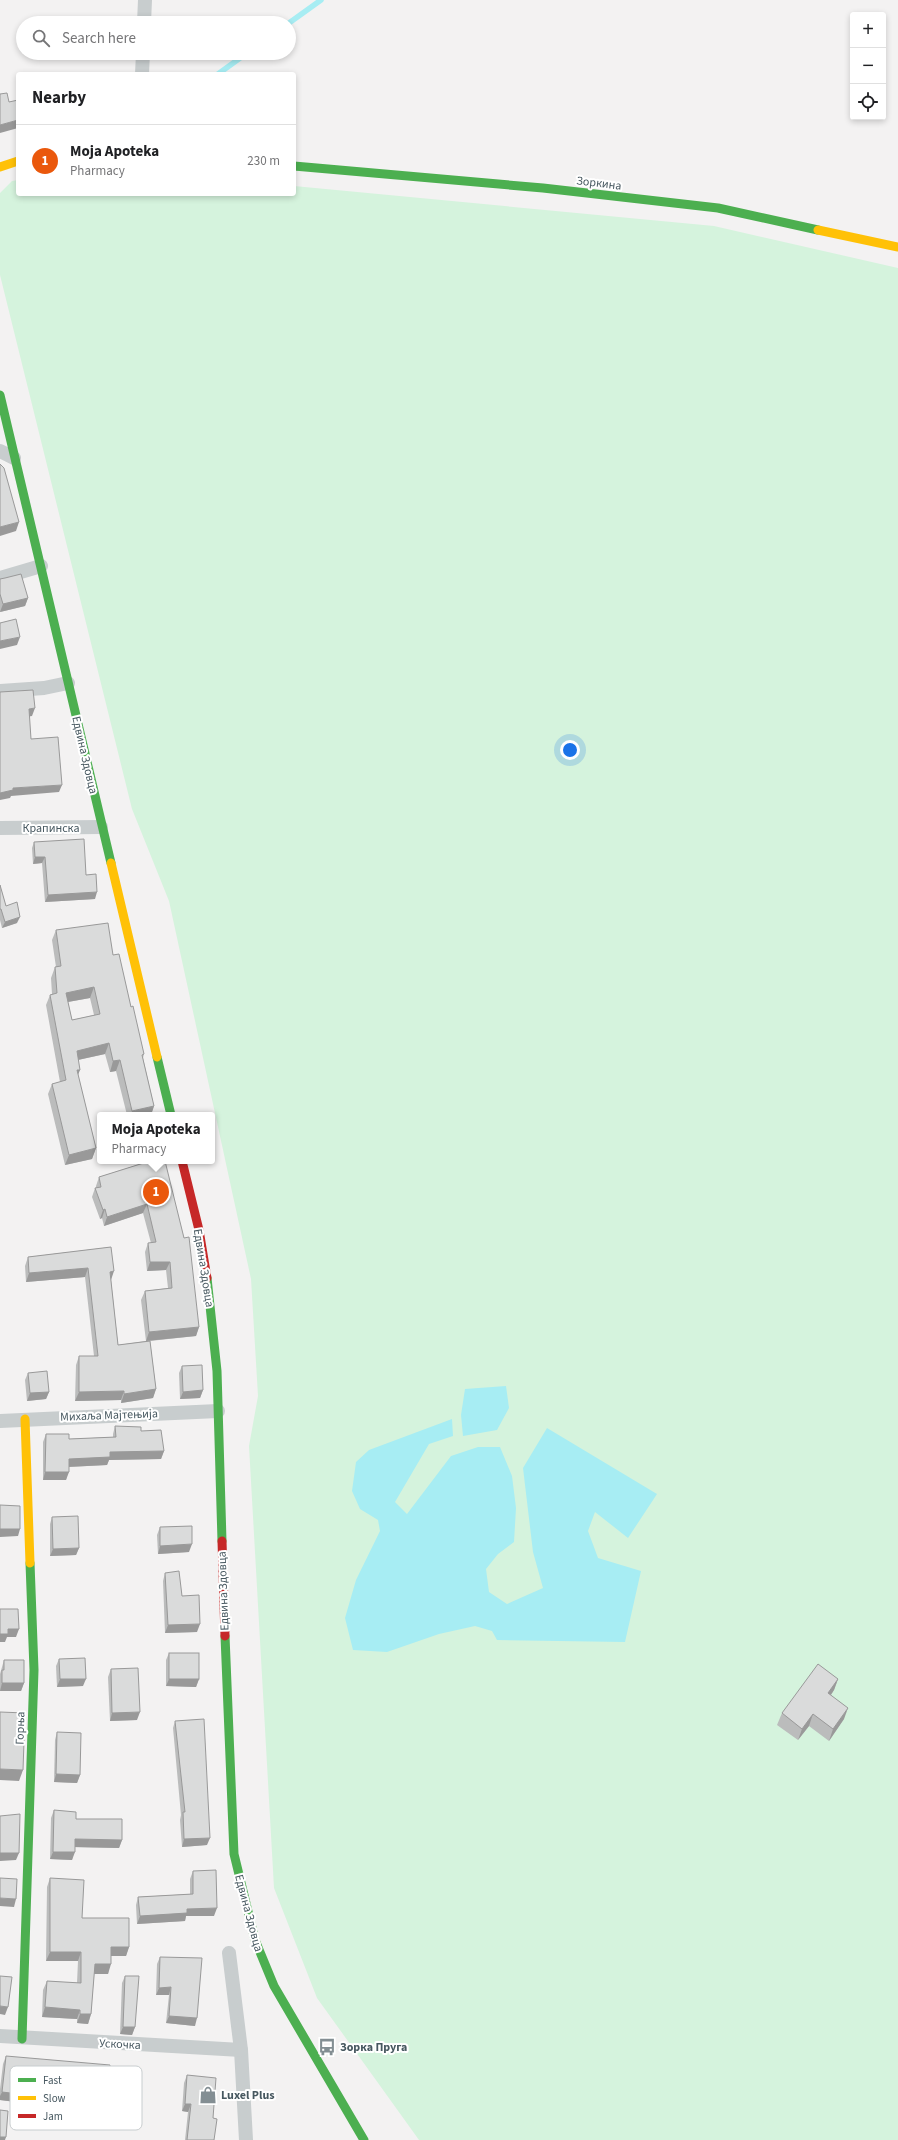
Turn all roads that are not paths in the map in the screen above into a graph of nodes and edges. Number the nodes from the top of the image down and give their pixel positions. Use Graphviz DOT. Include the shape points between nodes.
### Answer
graph roads {
  1 [pos="144,0"];
  2 [pos="144,16"];
  3 [pos="143,60"];
  4 [pos="142,72"];
  5 [pos="16,162"];
  6 [pos="296,166"];
  7 [pos="0,167"];
  8 [pos="898,247"];
  9 [pos="0,396"];
  10 [pos="0,451"];
  11 [pos="14,458"];
  12 [pos="41,566"];
  13 [pos="0,578"];
  14 [pos="68,683"];
  15 [pos="0,691"];
  16 [pos="102,827"];
  17 [pos="0,828"];
  18 [pos="170,1112"];
  19 [pos="183,1164"];
  20 [pos="218,1411"];
  21 [pos="26,1419"];
  22 [pos="0,1421"];
  23 [pos="229,1952"];
  24 [pos="0,2036"];
  25 [pos="22,2039"];
  26 [pos="241,2050"];
  27 [pos="246,2140"];
  28 [pos="364,2140"];
  1 -- 2 [label="street"];
  3 -- 4 [label="street"];
  5 -- 7 [label="main road"];
  6 -- 8 [label="main road, Зоркина" via="543,188 718,208"];
  9 -- 11 [label="main road, Едвина Здовца"];
  10 -- 11 [label="street"];
  11 -- 12 [label="main road, Едвина Здовца"];
  12 -- 13 [label="street"];
  12 -- 14 [label="main road, Едвина Здовца"];
  14 -- 15 [label="street" via="44,688"];
  14 -- 16 [label="main road, Едвина Здовца"];
  16 -- 17 [label="street, Крапинска"];
  16 -- 18 [label="main road, Едвина Здовца"];
  19 -- 20 [label="main road, Едвина Здовца" via="210,1297"];
  20 -- 21 [label="street, Михаља Мајтењија"];
  20 -- 28 [label="main road, Едвина Здовца" via="234,1854 255,1940 274,1986"];
  21 -- 22 [label="street, Михаља Мајтењија"];
  21 -- 25 [label="main road, Горња" via="34,1670"];
  23 -- 26 [label="street"];
  24 -- 25 [label="street, Ускочка"];
  25 -- 26 [label="street, Ускочка"];
  26 -- 27 [label="street"];
}
